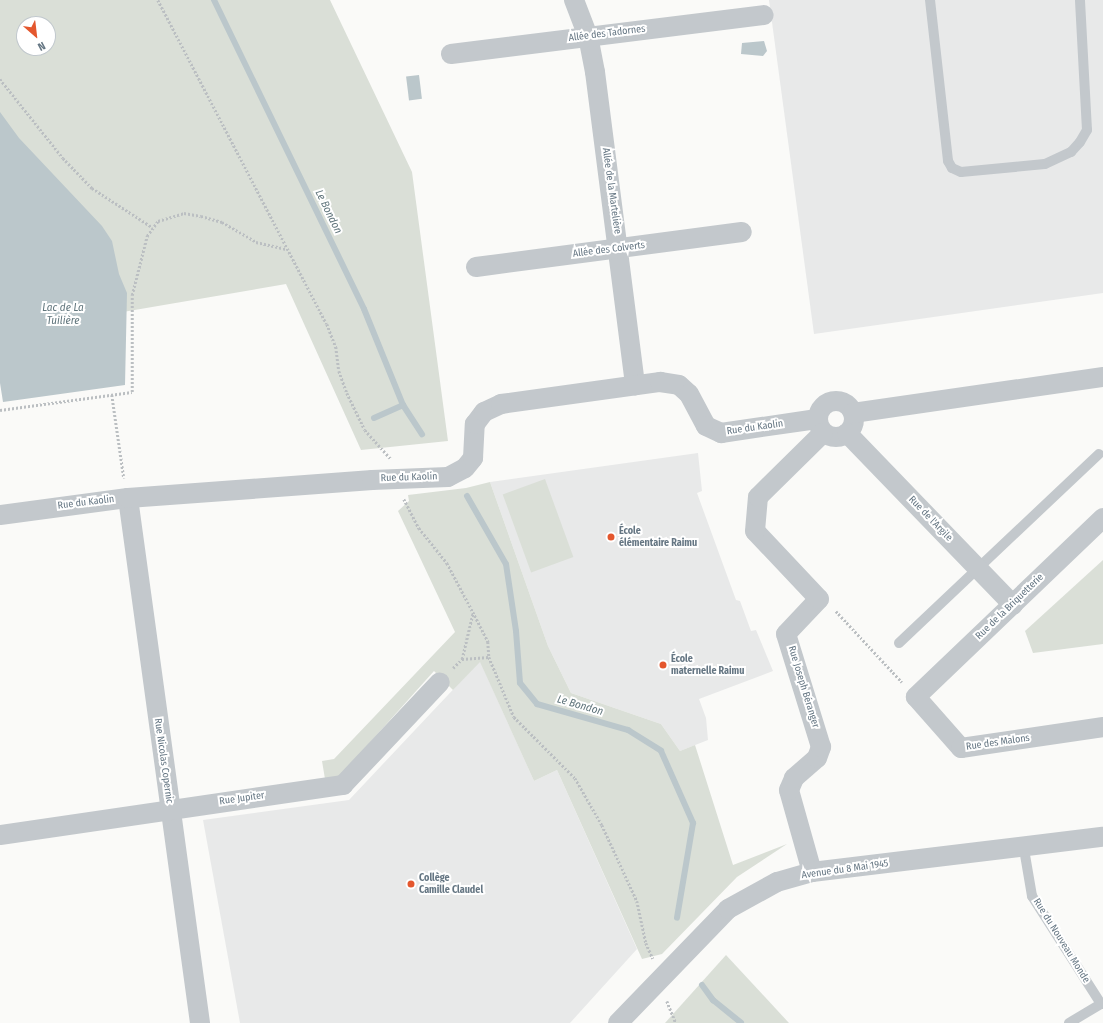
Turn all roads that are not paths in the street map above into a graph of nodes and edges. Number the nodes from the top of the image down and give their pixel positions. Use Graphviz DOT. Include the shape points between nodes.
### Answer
graph roads {
  1 [pos="574,0"];
  2 [pos="930,0"];
  3 [pos="1080,0"];
  4 [pos="764,15"];
  5 [pos="588,36"];
  6 [pos="451,54"];
  7 [pos="742,232"];
  8 [pos="618,249"];
  9 [pos="476,267"];
  10 [pos="1103,378"];
  11 [pos="635,385"];
  12 [pos="853,413"];
  13 [pos="820,426"];
  14 [pos="848,433"];
  15 [pos="1098,454"];
  16 [pos="128,498"];
  17 [pos="0,515"];
  18 [pos="1103,518"];
  19 [pos="978,568"];
  20 [pos="1012,604"];
  21 [pos="899,643"];
  22 [pos="440,682"];
  23 [pos="916,697"];
  24 [pos="1103,727"];
  25 [pos="170,810"];
  26 [pos="0,835"];
  27 [pos="1103,837"];
  28 [pos="1024,849"];
  29 [pos="812,872"];
  30 [pos="1102,1004"];
  31 [pos="200,1023"];
  32 [pos="618,1023"];
  33 [pos="1069,1023"];
  1 -- 5 [label="street, Allée de la Martelière"];
  2 -- 3 [label="lane" via="948,161 952,168 961,172 1045,164 1071,152 1080,142 1087,130"];
  4 -- 5 [label="street, Allée des Tadornes"];
  5 -- 6 [label="street, Allée des Tadornes"];
  5 -- 8 [label="street, Allée de la Martelière"];
  7 -- 8 [label="street, Allée des Colverts"];
  8 -- 9 [label="street, Allée des Colverts"];
  8 -- 11 [label="street, Allée de la Martelière"];
  10 -- 12 [label="street"];
  11 -- 13 [label="street, Rue du Kaolin" via="660,382 679,385 689,394 706,426 721,433"];
  11 -- 16 [label="street, Rue du Kaolin" via="501,404 484,412 474,424 473,458 465,468 448,477 397,478"];
  12 -- 13 [label="street" via="840,401 831,402 823,406"];
  12 -- 14 [label="street" via="854,420"];
  13 -- 14 [label="street" via="839,437"];
  13 -- 29 [label="street, Rue Joseph Béranger" via="758,498 755,531 819,599 786,634 821,747 818,758 794,778 789,790"];
  14 -- 19 [label="street, Rue de l'Argile"];
  15 -- 19 [label="lane"];
  16 -- 17 [label="street, Rue du Kaolin"];
  16 -- 25 [label="street, Rue Nicolas Copernic"];
  18 -- 20 [label="street, Rue de la Briquetterie"];
  19 -- 20 [label="street, Rue de l'Argile"];
  19 -- 21 [label="lane"];
  20 -- 23 [label="street, Rue de la Briquetterie"];
  22 -- 25 [label="street, Rue Jupiter" via="343,785"];
  23 -- 24 [label="street, Rue des Malons" via="961,748"];
  25 -- 26 [label="street, Rue Jupiter"];
  25 -- 31 [label="street, Rue Nicolas Copernic"];
  27 -- 28 [label="street, Avenue du 8 Mai 1945"];
  28 -- 29 [label="street, Avenue du 8 Mai 1945"];
  28 -- 30 [label="lane, Rue du Nouveau Monde" via="1032,896"];
  29 -- 32 [label="street, Avenue du 8 Mai 1945" via="777,882 728,909"];
  30 -- 33 [label="lane"];
}
